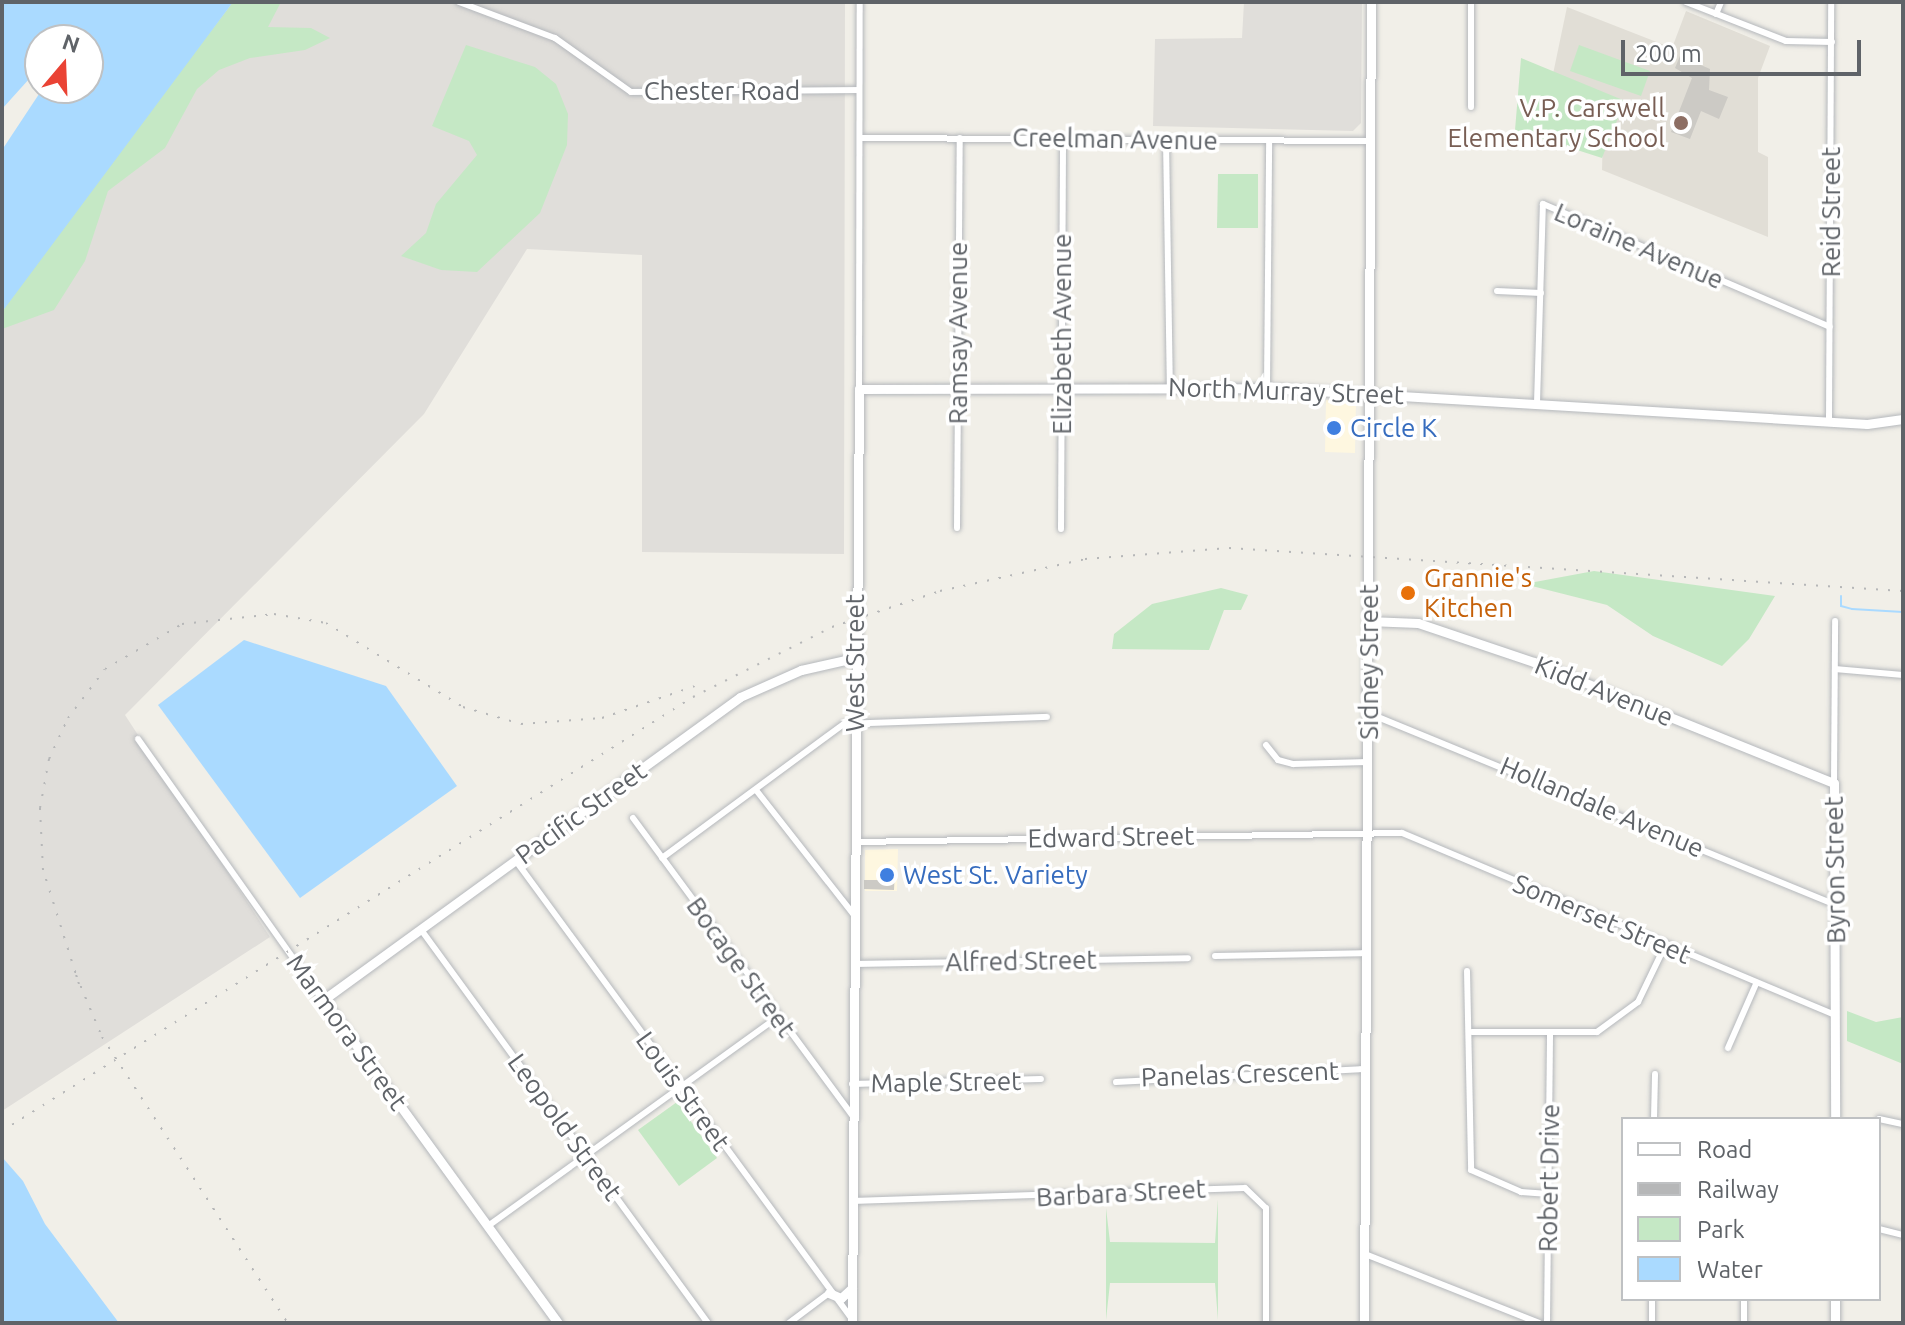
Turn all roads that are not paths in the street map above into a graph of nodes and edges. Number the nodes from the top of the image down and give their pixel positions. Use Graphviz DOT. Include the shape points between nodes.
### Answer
graph roads {
  1 [pos="860,2"];
  2 [pos="1371,2"];
  3 [pos="1471,2"];
  4 [pos="1686,2"];
  5 [pos="1721,2"];
  6 [pos="1831,2"];
  7 [pos="463,3"];
  8 [pos="1716,14"];
  9 [pos="1832,42"];
  10 [pos="859,90"];
  11 [pos="1471,107"];
  12 [pos="860,138"];
  13 [pos="960,138"];
  14 [pos="1063,139"];
  15 [pos="1166,140"];
  16 [pos="1269,141"];
  17 [pos="1370,141"];
  18 [pos="1497,291"];
  19 [pos="1541,293"];
  20 [pos="1830,327"];
  21 [pos="1170,386"];
  22 [pos="958,387"];
  23 [pos="1062,387"];
  24 [pos="1267,388"];
  25 [pos="859,389"];
  26 [pos="1372,393"];
  27 [pos="1537,403"];
  28 [pos="1903,419"];
  29 [pos="1829,421"];
  30 [pos="957,528"];
  31 [pos="1061,529"];
  32 [pos="1368,621"];
  33 [pos="1835,621"];
  34 [pos="854,658"];
  35 [pos="1835,669"];
  36 [pos="1903,675"];
  37 [pos="1368,713"];
  38 [pos="1047,717"];
  39 [pos="854,722"];
  40 [pos="138,739"];
  41 [pos="1266,745"];
  42 [pos="1368,762"];
  43 [pos="1834,783"];
  44 [pos="756,790"];
  45 [pos="633,818"];
  46 [pos="1367,831"];
  47 [pos="856,842"];
  48 [pos="662,858"];
  49 [pos="516,861"];
  50 [pos="1836,905"];
  51 [pos="854,915"];
  52 [pos="422,931"];
  53 [pos="1665,946"];
  54 [pos="1365,953"];
  55 [pos="1215,956"];
  56 [pos="1188,958"];
  57 [pos="854,964"];
  58 [pos="1467,971"];
  59 [pos="1756,984"];
  60 [pos="323,1000"];
  61 [pos="1836,1015"];
  62 [pos="778,1017"];
  63 [pos="1472,1032"];
  64 [pos="1550,1033"];
  65 [pos="1728,1048"];
  66 [pos="1365,1069"];
  67 [pos="1655,1074"];
  68 [pos="1041,1079"];
  69 [pos="1116,1082"];
  70 [pos="852,1084"];
  71 [pos="681,1086"];
  72 [pos="852,1115"];
  73 [pos="1654,1117"];
  74 [pos="1835,1117"];
  75 [pos="1881,1119"];
  76 [pos="1903,1124"];
  77 [pos="586,1156"];
  78 [pos="1549,1194"];
  79 [pos="852,1201"];
  80 [pos="488,1226"];
  81 [pos="1881,1230"];
  82 [pos="1903,1235"];
  83 [pos="1365,1254"];
  84 [pos="852,1288"];
  85 [pos="829,1293"];
  86 [pos="1652,1301"];
  87 [pos="1744,1301"];
  88 [pos="1835,1301"];
  89 [pos="852,1321"];
  90 [pos="558,1323"];
  91 [pos="708,1323"];
  92 [pos="789,1323"];
  93 [pos="1266,1323"];
  94 [pos="1364,1323"];
  95 [pos="1539,1323"];
  96 [pos="1547,1323"];
  97 [pos="1652,1323"];
  98 [pos="1744,1323"];
  99 [pos="1835,1323"];
  1 -- 10 [label="street, West Street"];
  2 -- 17 [label="street, Sidney Street"];
  3 -- 11 [label="street"];
  4 -- 8 [label="street"];
  5 -- 8 [label="street"];
  6 -- 9 [label="street, Reid Street"];
  7 -- 10 [label="street, Chester Road" via="555,38 631,92"];
  8 -- 9 [label="street" via="1786,41"];
  9 -- 20 [label="street, Reid Street"];
  10 -- 12 [label="street, West Street"];
  12 -- 13 [label="street, Creelman Avenue"];
  12 -- 25 [label="street, West Street"];
  13 -- 14 [label="street, Creelman Avenue"];
  13 -- 22 [label="street, Ramsay Avenue"];
  14 -- 15 [label="street, Creelman Avenue"];
  14 -- 23 [label="street, Elizabeth Avenue"];
  15 -- 16 [label="street, Creelman Avenue"];
  15 -- 21 [label="street"];
  16 -- 17 [label="street, Creelman Avenue"];
  16 -- 24 [label="street"];
  17 -- 26 [label="street, Sidney Street"];
  18 -- 19 [label="street"];
  19 -- 20 [label="street, Loraine Avenue" via="1543,204"];
  19 -- 27 [label="street, Loraine Avenue"];
  20 -- 29 [label="street, Reid Street"];
  21 -- 23 [label="street, North Murray Street"];
  21 -- 24 [label="street, North Murray Street"];
  22 -- 23 [label="street, North Murray Street"];
  22 -- 25 [label="street, North Murray Street"];
  22 -- 30 [label="street, Ramsay Avenue"];
  23 -- 31 [label="street, Elizabeth Avenue"];
  24 -- 26 [label="street, North Murray Street"];
  25 -- 34 [label="street, West Street"];
  26 -- 27 [label="street, North Murray Street"];
  26 -- 32 [label="street, Sidney Street"];
  27 -- 29 [label="street, North Murray Street"];
  28 -- 29 [label="street, North Murray Street"];
  32 -- 37 [label="street, Sidney Street"];
  32 -- 43 [label="street, Kidd Avenue" via="1418,623 1534,662"];
  33 -- 35 [label="street, Byron Street"];
  34 -- 39 [label="street, West Street"];
  34 -- 49 [label="street, Pacific Street" via="801,670 740,697"];
  35 -- 36 [label="street"];
  35 -- 43 [label="street, Byron Street"];
  37 -- 42 [label="street, Sidney Street"];
  37 -- 50 [label="street, Hollandale Avenue"];
  38 -- 39 [label="street"];
  39 -- 44 [label="street"];
  39 -- 47 [label="street, West Street"];
  40 -- 60 [label="street, Marmora Street"];
  41 -- 42 [label="street" via="1286,763"];
  42 -- 46 [label="street, Sidney Street"];
  43 -- 50 [label="street, Byron Street"];
  44 -- 48 [label="street"];
  44 -- 51 [label="street"];
  45 -- 48 [label="street, Bocage Street"];
  46 -- 47 [label="street, Edward Street"];
  46 -- 53 [label="street, Somerset Street" via="1402,833"];
  46 -- 54 [label="street, Sidney Street"];
  47 -- 51 [label="street, West Street"];
  48 -- 62 [label="street, Bocage Street"];
  49 -- 52 [label="street, Pacific Street"];
  49 -- 71 [label="street, Louis Street"];
  50 -- 61 [label="street, Byron Street"];
  51 -- 57 [label="street, West Street"];
  52 -- 60 [label="street, Pacific Street"];
  52 -- 77 [label="street, Leopold Street"];
  53 -- 59 [label="street, Somerset Street"];
  53 -- 64 [label="street" via="1638,1002 1597,1032"];
  54 -- 55 [label="street"];
  54 -- 66 [label="street, Sidney Street"];
  56 -- 57 [label="street, Alfred Street"];
  57 -- 70 [label="street, West Street"];
  58 -- 63 [label="street"];
  59 -- 61 [label="street, Somerset Street"];
  59 -- 65 [label="street"];
  60 -- 80 [label="street, Marmora Street"];
  61 -- 74 [label="street, Byron Street"];
  62 -- 71 [label="street"];
  62 -- 72 [label="street, Bocage Street"];
  63 -- 64 [label="street"];
  63 -- 78 [label="street" via="1471,1170 1521,1192"];
  64 -- 78 [label="street, Robert Drive"];
  66 -- 69 [label="street, Panelas Crescent"];
  66 -- 83 [label="street, Sidney Street"];
  67 -- 73 [label="street"];
  68 -- 70 [label="street, Maple Street"];
  70 -- 72 [label="street, West Street"];
  71 -- 77 [label="street"];
  71 -- 85 [label="street, Louis Street"];
  72 -- 79 [label="street, West Street"];
  75 -- 76 [label="street"];
  77 -- 80 [label="street"];
  77 -- 91 [label="street, Leopold Street"];
  78 -- 96 [label="street, Robert Drive"];
  79 -- 84 [label="street, West Street"];
  79 -- 93 [label="street, Barbara Street" via="1245,1188 1266,1208"];
  80 -- 90 [label="street, Marmora Street"];
  81 -- 82 [label="street"];
  83 -- 94 [label="street, Sidney Street"];
  83 -- 95 [label="street"];
  84 -- 85 [label="street" via="841,1298"];
  84 -- 89 [label="street, West Street"];
  85 -- 89 [label="street, Louis Street"];
  85 -- 92 [label="street"];
  86 -- 97 [label="street"];
  87 -- 98 [label="street"];
  88 -- 99 [label="street"];
}
